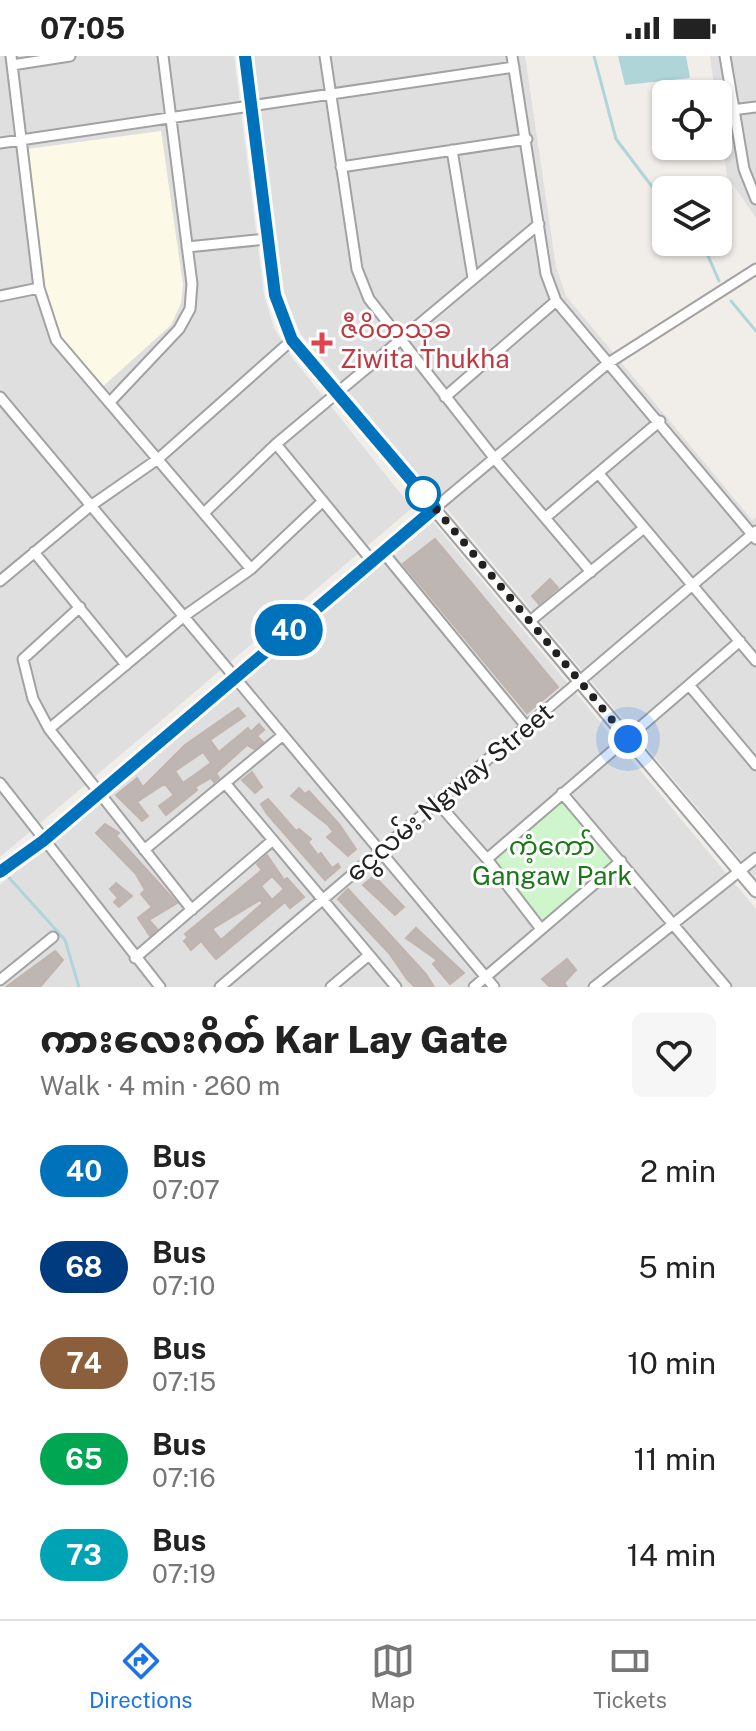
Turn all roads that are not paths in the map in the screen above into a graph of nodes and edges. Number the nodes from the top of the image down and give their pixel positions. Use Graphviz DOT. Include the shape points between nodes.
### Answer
graph roads {
  1 [pos="70,56"];
  2 [pos="163,56"];
  3 [pos="245,56"];
  4 [pos="325,56"];
  5 [pos="512,56"];
  6 [pos="725,56"];
  7 [pos="11,60"];
  8 [pos="514,67"];
  9 [pos="728,80"];
  10 [pos="330,95"];
  11 [pos="251,107"];
  12 [pos="756,107"];
  13 [pos="732,110"];
  14 [pos="171,118"];
  15 [pos="527,139"];
  16 [pos="21,141"];
  17 [pos="0,143"];
  18 [pos="452,150"];
  19 [pos="341,167"];
  20 [pos="756,199"];
  21 [pos="539,224"];
  22 [pos="267,239"];
  23 [pos="187,247"];
  24 [pos="756,269"];
  25 [pos="473,278"];
  26 [pos="39,288"];
  27 [pos="0,296"];
  28 [pos="556,301"];
  29 [pos="292,340"];
  30 [pos="399,340"];
  31 [pos="607,364"];
  32 [pos="337,393"];
  33 [pos="0,397"];
  34 [pos="445,397"];
  35 [pos="110,402"];
  36 [pos="660,421"];
  37 [pos="276,444"];
  38 [pos="158,459"];
  39 [pos="495,459"];
  40 [pos="599,474"];
  41 [pos="323,501"];
  42 [pos="89,507"];
  43 [pos="435,508"];
  44 [pos="204,513"];
  45 [pos="545,518"];
  46 [pos="644,528"];
  47 [pos="755,535"];
  48 [pos="34,552"];
  49 [pos="383,552"];
  50 [pos="372,561"];
  51 [pos="251,569"];
  52 [pos="591,572"];
  53 [pos="0,581"];
  54 [pos="692,585"];
  55 [pos="80,607"];
  56 [pos="183,617"];
  57 [pos="530,621"];
  58 [pos="740,641"];
  59 [pos="756,661"];
  60 [pos="126,665"];
  61 [pos="234,677"];
  62 [pos="580,681"];
  63 [pos="689,685"];
  64 [pos="526,726"];
  65 [pos="49,729"];
  66 [pos="283,735"];
  67 [pos="628,739"];
  68 [pos="754,757"];
  69 [pos="0,783"];
  70 [pos="225,783"];
  71 [pos="97,792"];
  72 [pos="562,793"];
  73 [pos="437,802"];
  74 [pos="273,840"];
  75 [pos="43,841"];
  76 [pos="144,850"];
  77 [pos="380,851"];
  78 [pos="756,858"];
  79 [pos="487,859"];
  80 [pos="621,861"];
  81 [pos="4,869"];
  82 [pos="740,872"];
  83 [pos="756,891"];
  84 [pos="322,899"];
  85 [pos="192,910"];
  86 [pos="675,924"];
  87 [pos="541,929"];
  88 [pos="53,937"];
  89 [pos="369,955"];
  90 [pos="135,958"];
  91 [pos="486,977"];
  92 [pos="0,980"];
  93 [pos="720,985"];
  94 [pos="160,987"];
  95 [pos="220,987"];
  96 [pos="331,987"];
  97 [pos="396,987"];
  98 [pos="474,987"];
  99 [pos="494,987"];
  100 [pos="594,987"];
  1 -- 7 [label="street"];
  2 -- 14 [label="street"];
  3 -- 11 [label="street"];
  4 -- 10 [label="street"];
  5 -- 8 [label="street"];
  6 -- 9 [label="street"];
  7 -- 16 [label="street"];
  8 -- 10 [label="street"];
  8 -- 15 [label="street"];
  10 -- 11 [label="street"];
  10 -- 19 [label="street"];
  11 -- 14 [label="street"];
  11 -- 22 [label="street"];
  12 -- 13 [label="street"];
  13 -- 20 [label="street"];
  14 -- 16 [label="street"];
  14 -- 23 [label="street"];
  15 -- 18 [label="street"];
  15 -- 21 [label="street"];
  16 -- 17 [label="street"];
  16 -- 26 [label="street"];
  18 -- 19 [label="street"];
  18 -- 25 [label="street"];
  19 -- 30 [label="street" via="357,269 369,299"];
  21 -- 25 [label="street"];
  21 -- 28 [label="street"];
  22 -- 23 [label="street"];
  22 -- 29 [label="street" via="275,295"];
  23 -- 35 [label="street" via="190,309 179,329"];
  24 -- 31 [label="street"];
  25 -- 30 [label="street"];
  26 -- 27 [label="street"];
  26 -- 35 [label="street" via="56,340"];
  28 -- 31 [label="street"];
  28 -- 34 [label="street"];
  29 -- 32 [label="street"];
  29 -- 38 [label="street"];
  30 -- 32 [label="street"];
  30 -- 34 [label="street"];
  31 -- 36 [label="street"];
  31 -- 39 [label="street"];
  32 -- 37 [label="street"];
  32 -- 43 [label="street"];
  33 -- 42 [label="street"];
  34 -- 39 [label="street"];
  35 -- 38 [label="street"];
  36 -- 40 [label="street"];
  36 -- 47 [label="street"];
  37 -- 41 [label="street"];
  37 -- 44 [label="street"];
  38 -- 42 [label="street"];
  38 -- 44 [label="street"];
  39 -- 43 [label="street"];
  39 -- 45 [label="street"];
  40 -- 45 [label="street"];
  40 -- 46 [label="street"];
  41 -- 50 [label="street"];
  41 -- 51 [label="street"];
  42 -- 48 [label="street"];
  42 -- 56 [label="street"];
  43 -- 49 [label="street"];
  43 -- 57 [label="street"];
  44 -- 51 [label="street"];
  45 -- 52 [label="street"];
  46 -- 52 [label="street"];
  46 -- 54 [label="street"];
  47 -- 54 [label="street, ငွေလမ်း Ngway Street"];
  48 -- 53 [label="street"];
  48 -- 55 [label="street"];
  49 -- 50 [label="street"];
  49 -- 64 [label="street"];
  50 -- 61 [label="street"];
  51 -- 56 [label="street"];
  52 -- 57 [label="street"];
  54 -- 58 [label="street"];
  54 -- 62 [label="street, ငွေလမ်း Ngway Street"];
  55 -- 60 [label="street"];
  55 -- 65 [label="street" via="23,659 33,699"];
  56 -- 60 [label="street"];
  56 -- 61 [label="street"];
  57 -- 62 [label="street"];
  58 -- 59 [label="street"];
  58 -- 63 [label="street"];
  60 -- 65 [label="street"];
  61 -- 66 [label="street"];
  61 -- 71 [label="street"];
  62 -- 64 [label="street, ငွေလမ်း Ngway Street"];
  62 -- 67 [label="street"];
  63 -- 67 [label="street"];
  63 -- 68 [label="street"];
  64 -- 73 [label="street, ငွေလမ်း Ngway Street"];
  65 -- 71 [label="street"];
  66 -- 70 [label="street"];
  66 -- 77 [label="street"];
  67 -- 72 [label="street"];
  67 -- 82 [label="street"];
  69 -- 75 [label="street"];
  70 -- 74 [label="street"];
  70 -- 76 [label="street"];
  71 -- 75 [label="street"];
  71 -- 76 [label="street"];
  72 -- 79 [label="street"];
  72 -- 80 [label="street"];
  73 -- 77 [label="street, ငွေလမ်း Ngway Street"];
  73 -- 79 [label="street"];
  74 -- 84 [label="street"];
  74 -- 85 [label="street"];
  75 -- 81 [label="street"];
  75 -- 90 [label="street"];
  76 -- 85 [label="street"];
  77 -- 84 [label="street, ငွေလမ်း Ngway Street"];
  77 -- 91 [label="street"];
  78 -- 82 [label="street"];
  79 -- 87 [label="street"];
  80 -- 86 [label="street"];
  80 -- 87 [label="street"];
  82 -- 83 [label="street"];
  82 -- 86 [label="street"];
  84 -- 89 [label="street"];
  84 -- 95 [label="street, ငွေလမ်း Ngway Street"];
  85 -- 90 [label="street"];
  86 -- 93 [label="street"];
  86 -- 100 [label="street"];
  87 -- 91 [label="street"];
  88 -- 92 [label="street"];
  89 -- 96 [label="street"];
  89 -- 97 [label="street"];
  90 -- 94 [label="street"];
  91 -- 98 [label="street"];
  91 -- 99 [label="street"];
}
